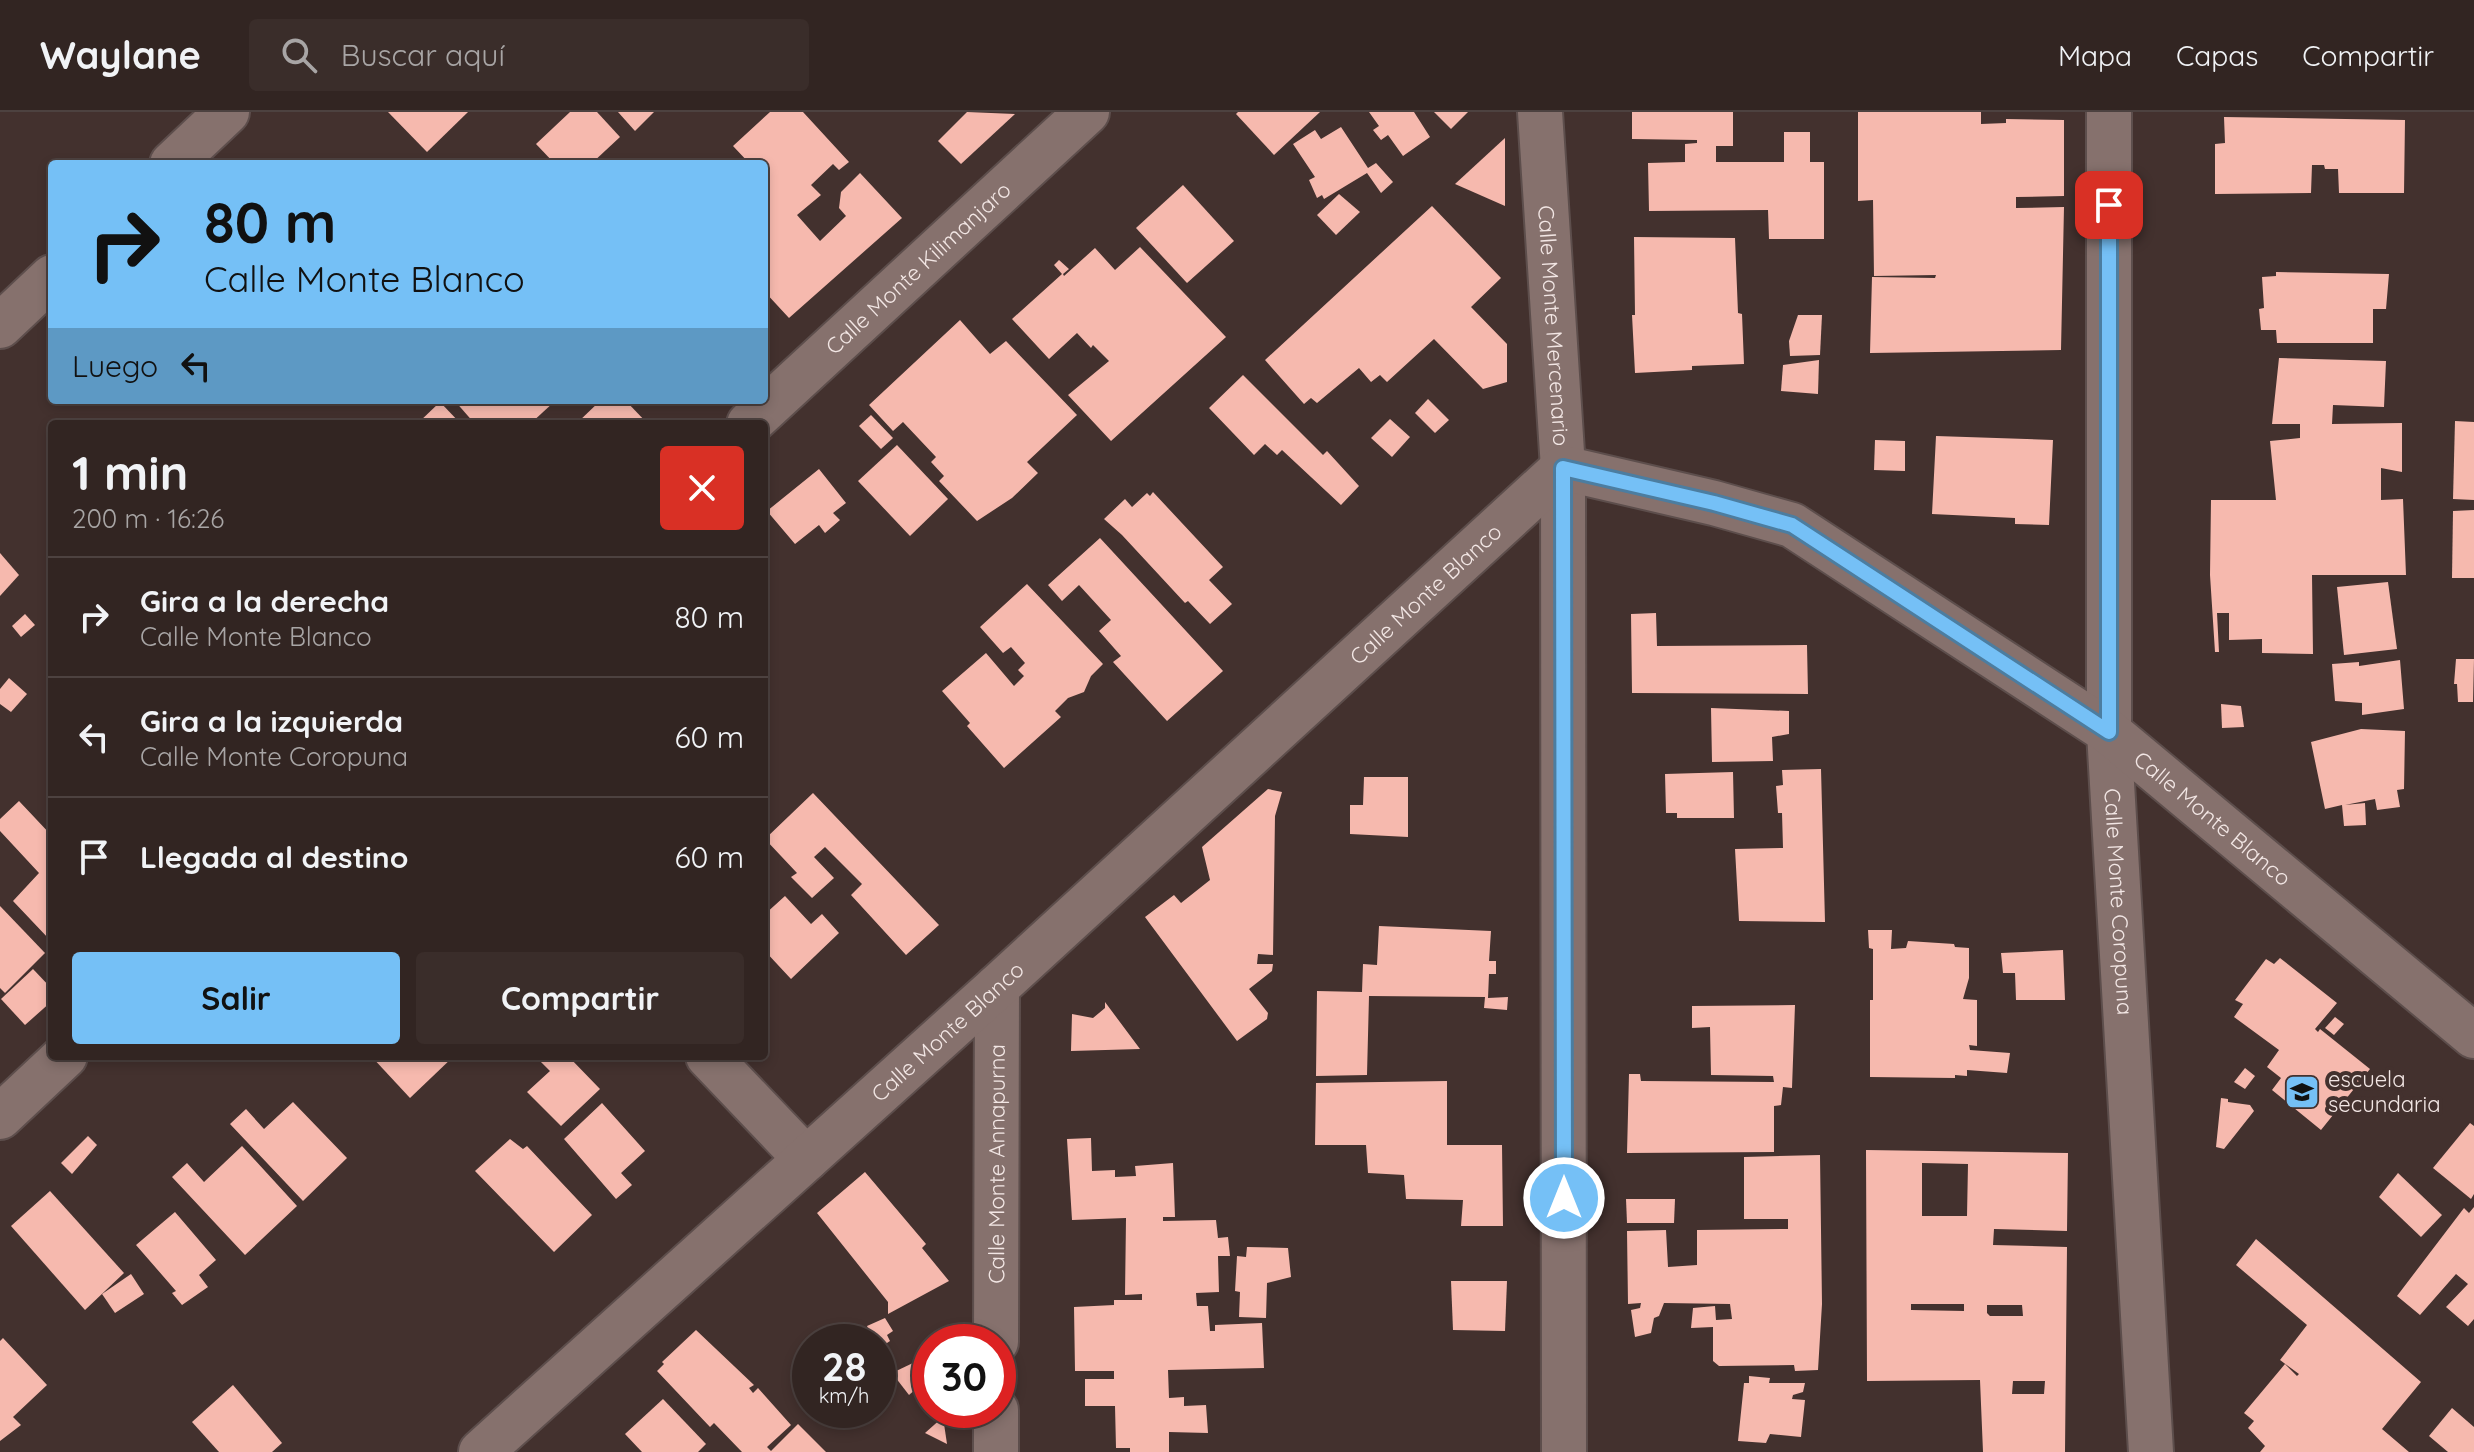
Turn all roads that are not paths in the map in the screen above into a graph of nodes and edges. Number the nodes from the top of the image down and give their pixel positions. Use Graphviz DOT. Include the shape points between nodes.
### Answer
graph roads {
  1 [pos="227,112"];
  2 [pos="1087,112"];
  3 [pos="1540,112"];
  4 [pos="2109,112"];
  5 [pos="176,160"];
  6 [pos="48,281"];
  7 [pos="0,326"];
  8 [pos="753,420"];
  9 [pos="1563,468"];
  10 [pos="2109,732"];
  11 [pos="997,987"];
  12 [pos="2474,1036"];
  13 [pos="61,1060"];
  14 [pos="712,1060"];
  15 [pos="0,1117"];
  16 [pos="806,1159"];
  17 [pos="996,1324"];
  18 [pos="996,1428"];
  19 [pos="481,1452"];
  20 [pos="996,1452"];
  21 [pos="1564,1452"];
  22 [pos="2151,1452"];
  1 -- 5 [label="street"];
  2 -- 8 [label="street, Calle Monte Kilimanjaro"];
  3 -- 9 [label="street, Calle Monte Mercenario"];
  4 -- 10 [label="street, Calle Monte Coropuna"];
  6 -- 7 [label="street"];
  9 -- 10 [label="street, Calle Monte Blanco" via="1792,525"];
  9 -- 11 [label="street, Calle Monte Blanco"];
  9 -- 21 [label="street, Calle Monte Mercenario"];
  10 -- 12 [label="street, Calle Monte Blanco"];
  10 -- 22 [label="street, Calle Monte Coropuna"];
  11 -- 16 [label="street, Calle Monte Blanco"];
  11 -- 17 [label="street, Calle Monte Annapurna"];
  13 -- 15 [label="street"];
  14 -- 16 [label="street"];
  16 -- 19 [label="street, Calle Monte Blanco"];
  18 -- 20 [label="street"];
}
